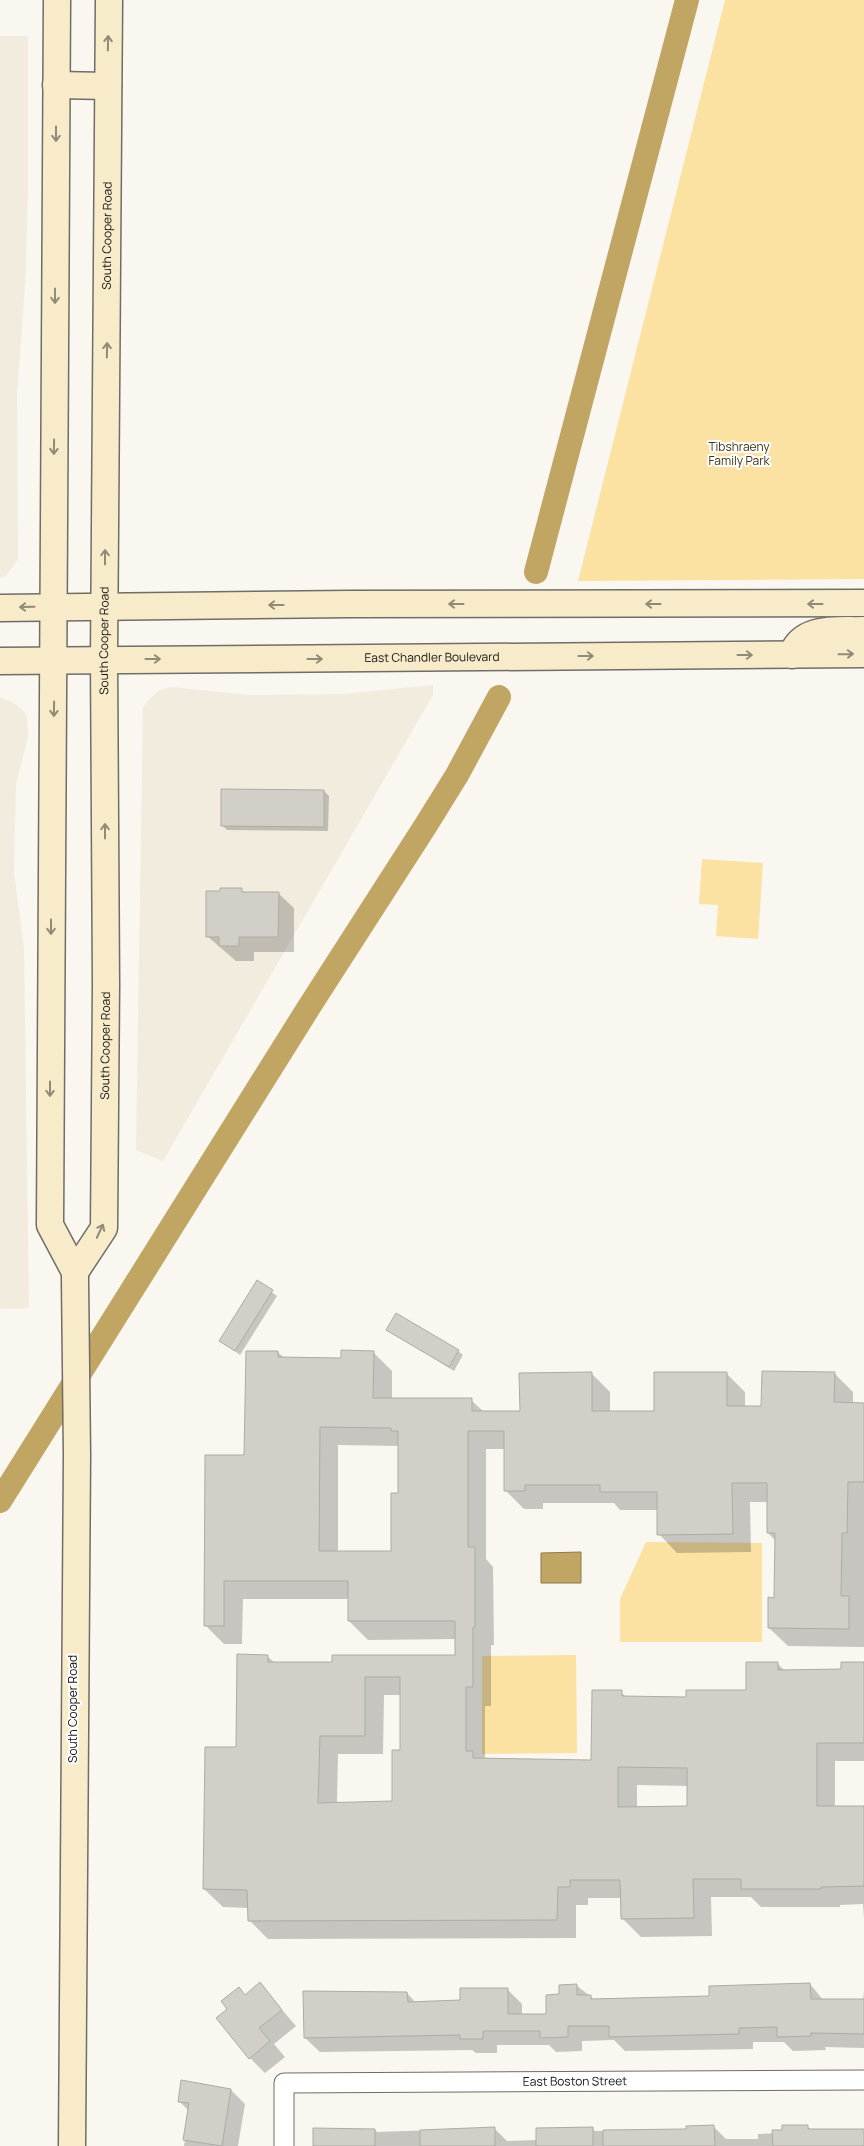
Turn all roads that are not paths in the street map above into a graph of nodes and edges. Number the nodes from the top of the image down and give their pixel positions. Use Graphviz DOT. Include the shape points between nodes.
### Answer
graph roads {
  1 [pos="57,0"];
  2 [pos="109,0"];
  3 [pos="56,85"];
  4 [pos="108,86"];
  5 [pos="864,604"];
  6 [pos="105,606"];
  7 [pos="54,607"];
  8 [pos="0,608"];
  9 [pos="864,630"];
  10 [pos="864,654"];
  11 [pos="792,655"];
  12 [pos="104,659"];
  13 [pos="0,660"];
  14 [pos="54,660"];
  15 [pos="75,1272"];
  16 [pos="864,2080"];
  17 [pos="72,2146"];
  18 [pos="284,2146"];
  1 -- 3 [label="main road, South Cooper Road"];
  4 -- 2 [label="main road, South Cooper Road, one-way"];
  3 -- 4 [label="main road"];
  3 -- 7 [label="main road, South Cooper Road, one-way"];
  6 -- 4 [label="main road, South Cooper Road, one-way"];
  5 -- 6 [label="main road, one-way"];
  6 -- 7 [label="main road"];
  6 -- 12 [label="main road, South Cooper Road"];
  7 -- 8 [label="main road, one-way"];
  7 -- 14 [label="main road, South Cooper Road"];
  9 -- 11 [label="main road" via="808,635 796,645"];
  11 -- 10 [label="main road, East Chandler Boulevard, one-way"];
  12 -- 11 [label="main road, East Chandler Boulevard, one-way"];
  12 -- 14 [label="main road, East Chandler Boulevard"];
  15 -- 12 [label="main road, South Cooper Road, one-way" via="104,1228"];
  13 -- 14 [label="main road, East Chandler Boulevard"];
  14 -- 15 [label="main road, South Cooper Road, one-way" via="50,1225"];
  15 -- 17 [label="main road, South Cooper Road" via="77,1440"];
  16 -- 18 [label="street, East Boston Street" via="284,2083"];
}
